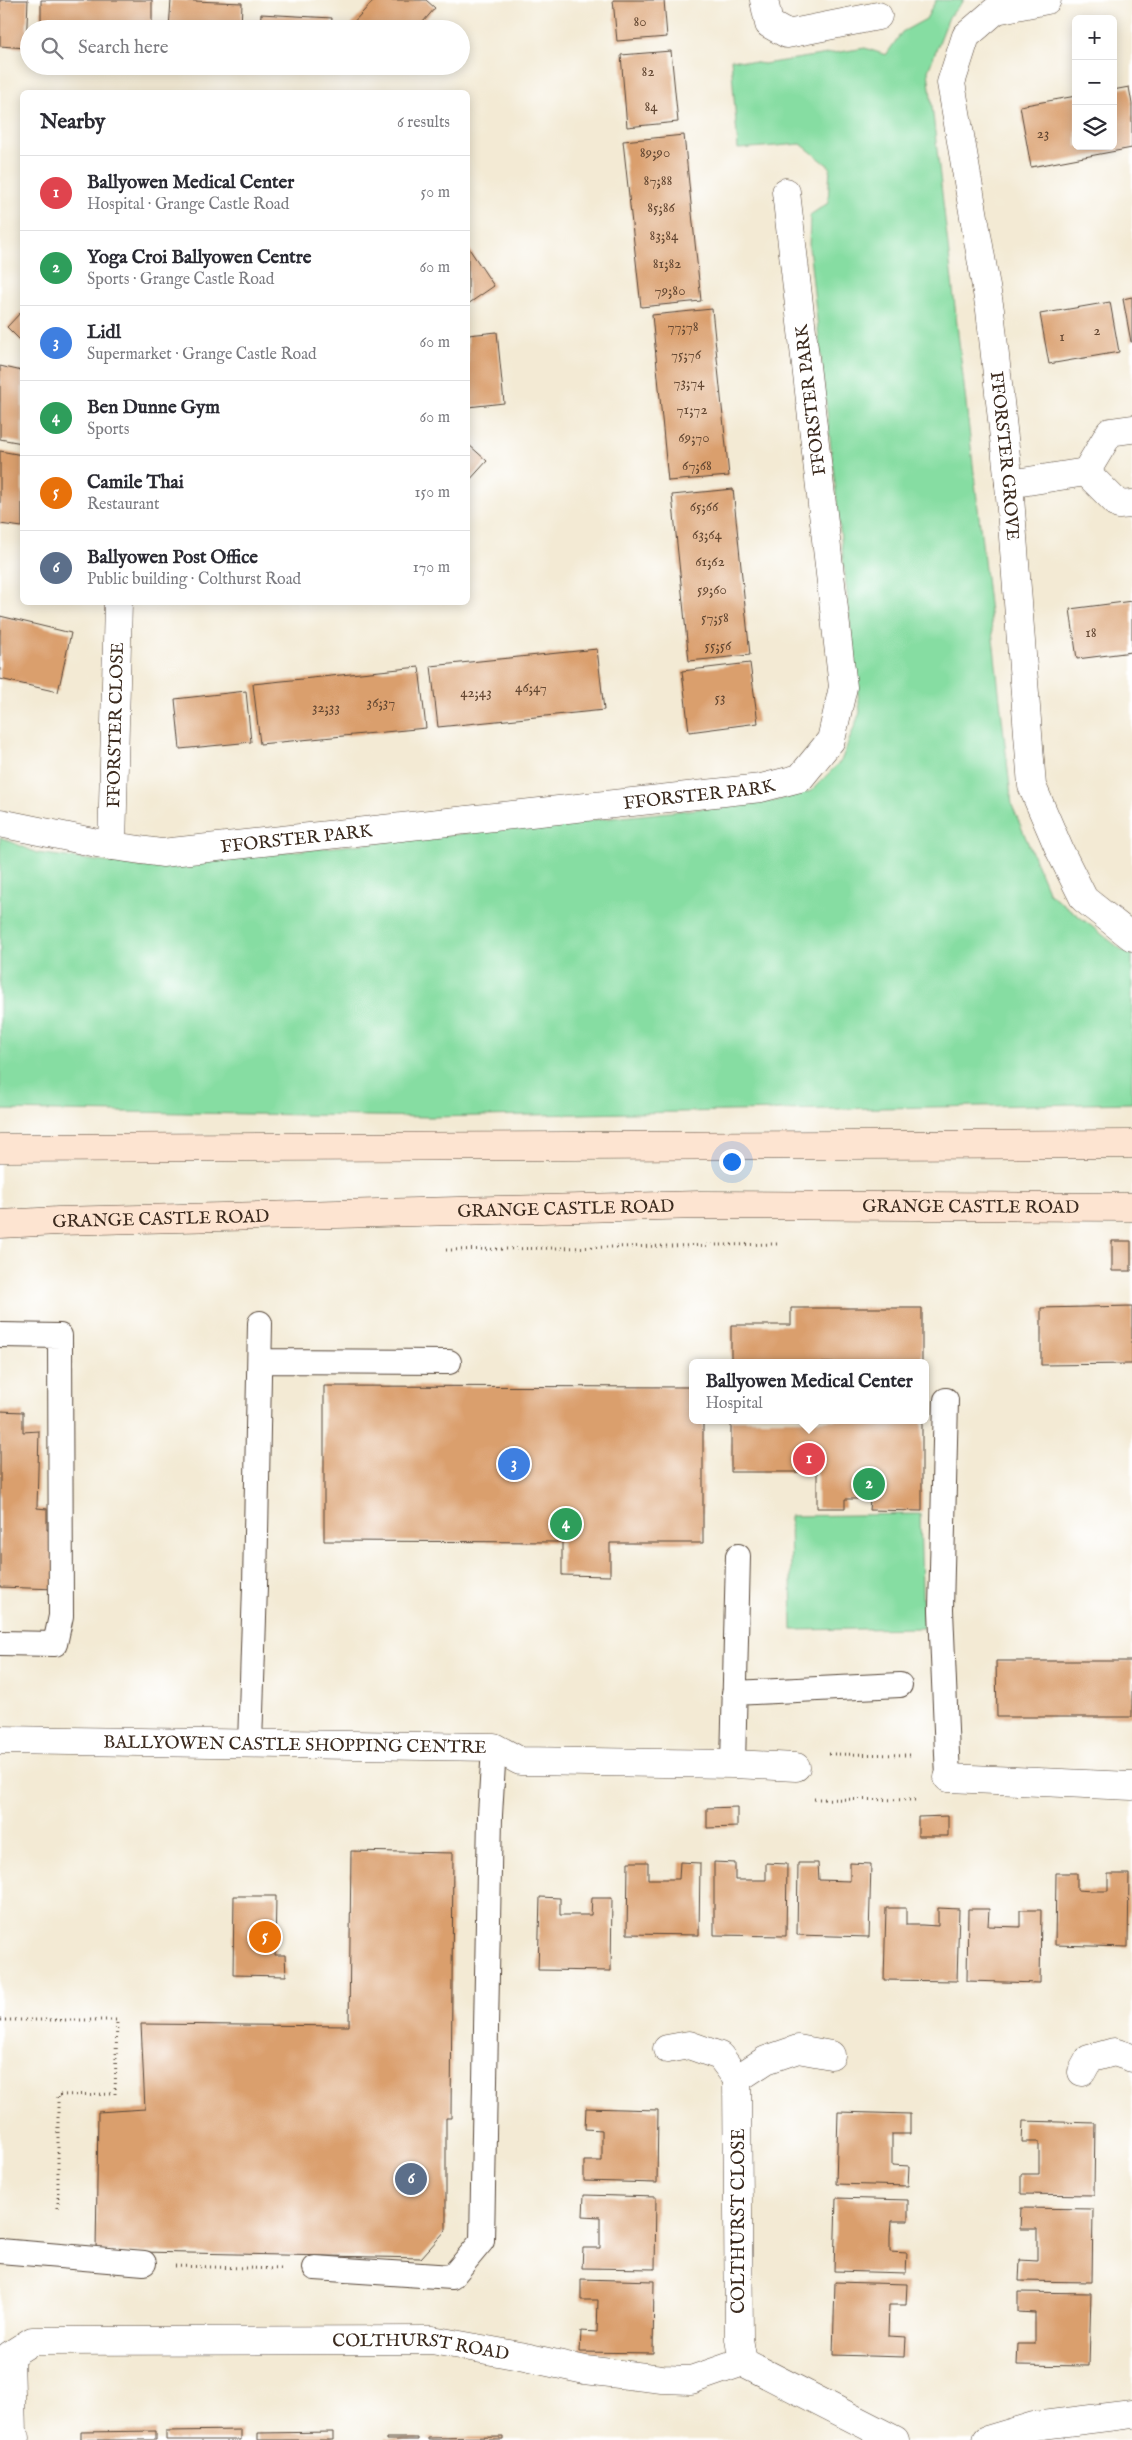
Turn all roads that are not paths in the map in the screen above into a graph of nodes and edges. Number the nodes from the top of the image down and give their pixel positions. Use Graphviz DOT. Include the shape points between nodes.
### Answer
graph roads {
  1 [pos="764,0"];
  2 [pos="1047,0"];
  3 [pos="878,16"];
  4 [pos="786,192"];
  5 [pos="1132,429"];
  6 [pos="1086,472"];
  7 [pos="1009,484"];
  8 [pos="1132,504"];
  9 [pos="118,605"];
  10 [pos="0,822"];
  11 [pos="112,846"];
  12 [pos="1132,937"];
  13 [pos="1132,1144"];
  14 [pos="0,1148"];
  15 [pos="1132,1207"];
  16 [pos="0,1224"];
  17 [pos="260,1323"];
  18 [pos="0,1335"];
  19 [pos="260,1362"];
  20 [pos="449,1362"];
  21 [pos="946,1400"];
  22 [pos="738,1556"];
  23 [pos="0,1643"];
  24 [pos="900,1685"];
  25 [pos="734,1693"];
  26 [pos="0,1740"];
  27 [pos="250,1744"];
  28 [pos="494,1747"];
  29 [pos="733,1764"];
  30 [pos="796,1767"];
  31 [pos="948,1778"];
  32 [pos="1132,1786"];
  33 [pos="667,2049"];
  34 [pos="831,2055"];
  35 [pos="1132,2058"];
  36 [pos="1082,2072"];
  37 [pos="738,2079"];
  38 [pos="0,2251"];
  39 [pos="144,2263"];
  40 [pos="315,2268"];
  41 [pos="743,2362"];
  42 [pos="1132,2414"];
  43 [pos="16,2438"];
  44 [pos="895,2440"];
  45 [pos="987,2440"];
  1 -- 3 [label="street" via="769,24 787,34"];
  2 -- 7 [label="street, FFORSTER GROVE" via="996,10 989,16 966,36 951,83 990,310"];
  4 -- 11 [label="street, FFORSTER PARK" via="843,687 831,740 800,778 761,788 162,853"];
  5 -- 6 [label="street" via="1110,432"];
  6 -- 7 [label="street"];
  6 -- 8 [label="street" via="1119,505"];
  7 -- 12 [label="street, FFORSTER GROVE" via="1032,786 1084,899"];
  9 -- 11 [label="street, FFORSTER CLOSE"];
  10 -- 11 [label="street, FFORSTER PARK"];
  13 -- 14 [label="main road"];
  15 -- 16 [label="main road, GRANGE CASTLE ROAD" via="700,1205"];
  17 -- 19 [label="lane"];
  18 -- 23 [label="lane" via="60,1336 61,1586 61,1616 55,1644"];
  19 -- 20 [label="lane"];
  19 -- 27 [label="lane"];
  21 -- 31 [label="lane" via="940,1610"];
  22 -- 25 [label="lane"];
  24 -- 25 [label="lane"];
  25 -- 29 [label="lane"];
  26 -- 27 [label="street, BALLYOWEN CASTLE SHOPPING CENTRE"];
  27 -- 28 [label="street, BALLYOWEN CASTLE SHOPPING CENTRE"];
  28 -- 29 [label="street, BALLYOWEN CASTLE SHOPPING CENTRE" via="520,1761"];
  28 -- 40 [label="lane" via="482,2241 452,2277"];
  29 -- 30 [label="street, BALLYOWEN CASTLE SHOPPING CENTRE"];
  31 -- 32 [label="street"];
  33 -- 37 [label="street" via="688,2045 720,2056"];
  34 -- 37 [label="street" via="798,2049 766,2060"];
  35 -- 36 [label="street" via="1114,2052 1088,2058"];
  37 -- 41 [label="street, COLTHURST CLOSE" via="739,2339"];
  38 -- 39 [label="lane"];
  41 -- 43 [label="street, COLTHURST ROAD" via="691,2380 585,2370 432,2340 32,2341 10,2355 12,2434"];
  41 -- 44 [label="street"];
  42 -- 45 [label="street" via="1034,2426"];
}
